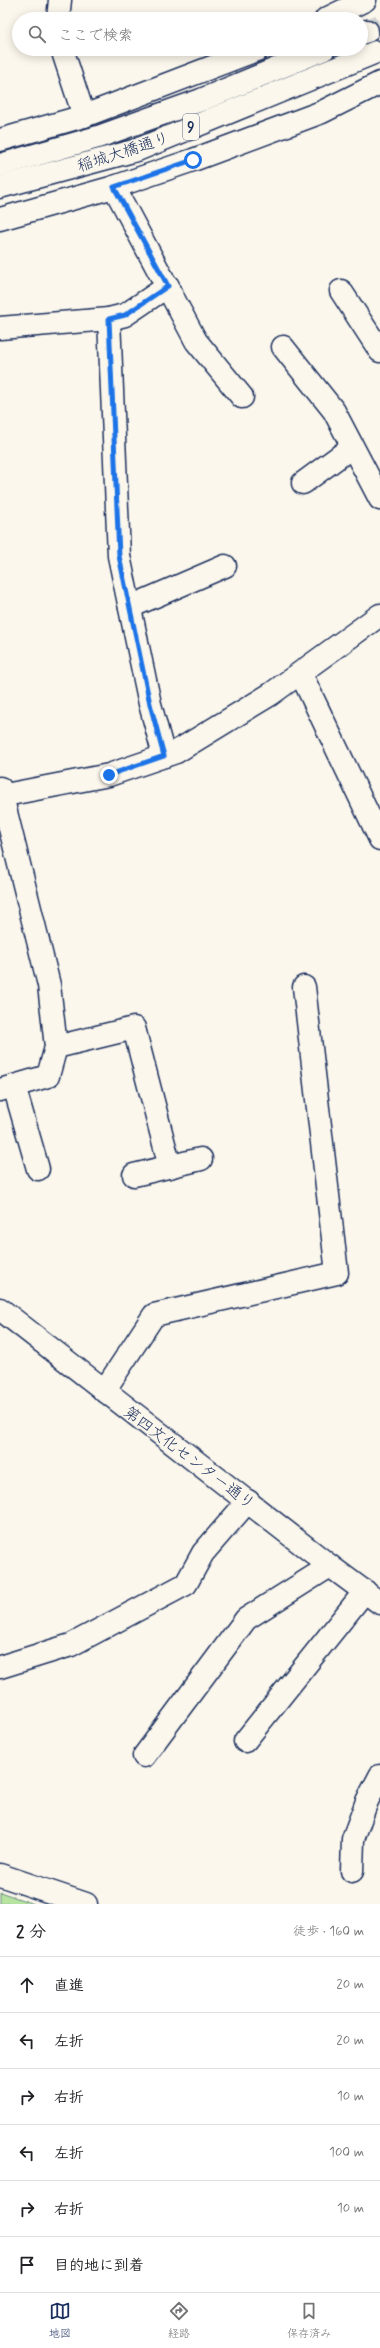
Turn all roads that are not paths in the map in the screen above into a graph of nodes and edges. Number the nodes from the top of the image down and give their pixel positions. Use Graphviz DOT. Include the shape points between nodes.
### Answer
graph roads {
  1 [pos="60,0"];
  2 [pos="365,0"];
  3 [pos="59,12"];
  4 [pos="340,12"];
  5 [pos="376,52"];
  6 [pos="368,55"];
  7 [pos="64,56"];
  8 [pos="241,56"];
  9 [pos="307,56"];
  10 [pos="366,56"];
  11 [pos="380,83"];
  12 [pos="84,116"];
  13 [pos="0,140"];
  14 [pos="0,165"];
  15 [pos="0,186"];
  16 [pos="114,187"];
  17 [pos="1,219"];
  18 [pos="168,286"];
  19 [pos="342,291"];
  20 [pos="109,319"];
  21 [pos="0,328"];
  22 [pos="283,347"];
  23 [pos="380,352"];
  24 [pos="242,397"];
  25 [pos="352,447"];
  26 [pos="303,482"];
  27 [pos="380,499"];
  28 [pos="225,566"];
  29 [pos="130,607"];
  30 [pos="380,615"];
  31 [pos="301,674"];
  32 [pos="164,756"];
  33 [pos="1,793"];
  34 [pos="380,839"];
  35 [pos="304,987"];
  36 [pos="56,1047"];
  37 [pos="7,1088"];
  38 [pos="201,1159"];
  39 [pos="170,1167"];
  40 [pos="38,1169"];
  41 [pos="134,1175"];
  42 [pos="0,1309"];
  43 [pos="104,1391"];
  44 [pos="248,1501"];
  45 [pos="330,1566"];
  46 [pos="372,1597"];
  47 [pos="0,1667"];
  48 [pos="245,1741"];
  49 [pos="144,1756"];
  50 [pos="380,1776"];
  51 [pos="352,1871"];
  52 [pos="0,1875"];
  53 [pos="86,1904"];
  1 -- 3 [label="street"];
  2 -- 4 [label="street"];
  5 -- 6 [label="street, 稲城大橋通り / 9"];
  7 -- 12 [label="street"];
  8 -- 12 [label="street"];
  9 -- 14 [label="street, 稲城大橋通り / 9" via="201,100 98,137"];
  10 -- 15 [label="street, 稲城大橋通り / 9" via="137,150"];
  11 -- 16 [label="street, 9" via="322,112"];
  12 -- 13 [label="street"];
  16 -- 17 [label="street, 9"];
  16 -- 18 [label="street"];
  18 -- 20 [label="street" via="125,315"];
  18 -- 24 [label="street" via="196,341"];
  19 -- 23 [label="street"];
  20 -- 21 [label="street"];
  20 -- 29 [label="street" via="119,556"];
  22 -- 25 [label="street" via="334,412"];
  25 -- 26 [label="street"];
  25 -- 27 [label="street"];
  28 -- 29 [label="street"];
  29 -- 32 [label="street" via="150,704"];
  30 -- 31 [label="street"];
  31 -- 32 [label="street" via="176,752"];
  31 -- 34 [label="street"];
  32 -- 33 [label="street" via="109,775"];
  33 -- 36 [label="street" via="49,985"];
  35 -- 43 [label="street" via="338,1273 154,1315"];
  36 -- 37 [label="street" via="48,1076"];
  36 -- 39 [label="street" via="134,1028"];
  37 -- 40 [label="street"];
  38 -- 39 [label="street"];
  39 -- 41 [label="street"];
  42 -- 43 [label="street, 第四文化センター通り"];
  43 -- 44 [label="street, 第四文化センター通り"];
  44 -- 45 [label="street, 第四文化センター通り"];
  44 -- 47 [label="street" via="203,1553 186,1584 71,1645"];
  45 -- 46 [label="street, 第四文化センター通り"];
  45 -- 49 [label="street" via="246,1619"];
  46 -- 48 [label="street"];
  50 -- 51 [label="street" via="367,1801 353,1839"];
  52 -- 53 [label="street"];
}
